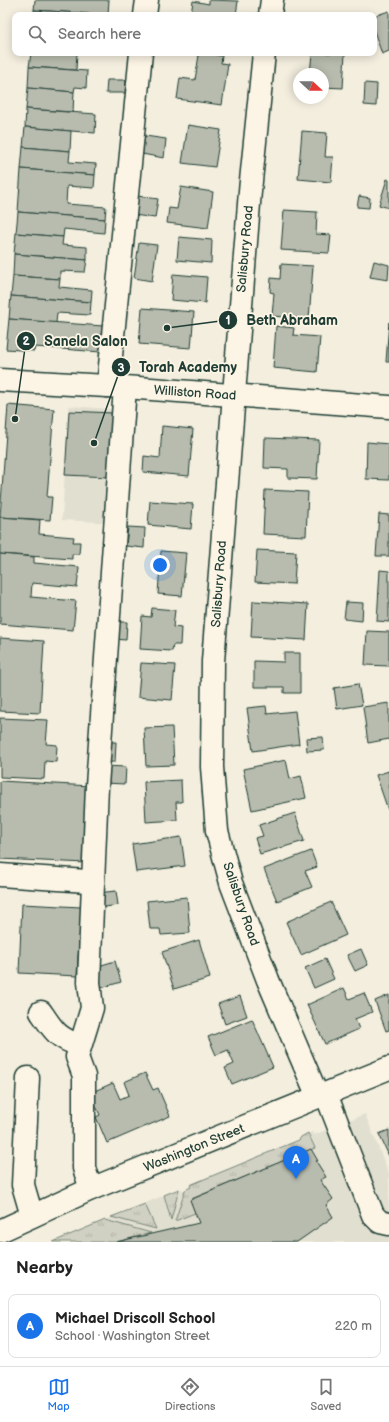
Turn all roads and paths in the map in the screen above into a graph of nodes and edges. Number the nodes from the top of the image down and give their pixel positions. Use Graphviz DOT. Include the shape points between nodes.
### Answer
graph roads {
  1 [pos="146,0"];
  2 [pos="272,0"];
  3 [pos="145,12"];
  4 [pos="270,12"];
  5 [pos="141,56"];
  6 [pos="264,56"];
  7 [pos="0,380"];
  8 [pos="117,387"];
  9 [pos="233,395"];
  10 [pos="389,407"];
  11 [pos="0,875"];
  12 [pos="87,881"];
  13 [pos="41,1012"];
  14 [pos="80,1045"];
  15 [pos="389,1068"];
  16 [pos="28,1078"];
  17 [pos="322,1096"];
  18 [pos="91,1189"];
  19 [pos="32,1216"];
  20 [pos="389,1224"];
  21 [pos="0,1231"];
  1 -- 3 [label="street"];
  2 -- 4 [label="street"];
  5 -- 8 [label="street"];
  6 -- 9 [label="street, Salisbury Road"];
  7 -- 8 [label="street, Williston Road"];
  8 -- 9 [label="street, Williston Road"];
  8 -- 14 [label="street" via="97,786 90,982 92,1008"];
  9 -- 10 [label="street, Williston Road"];
  9 -- 17 [label="street, Salisbury Road" via="213,661 212,767 218,831 231,882 268,980"];
  11 -- 12 [label="street"];
  13 -- 14 [label="street" via="62,1039"];
  14 -- 18 [label="street" via="78,1059 84,1085 84,1168"];
  15 -- 17 [label="street, Washington Street"];
  16 -- 19 [label="street" via="23,1185"];
  17 -- 18 [label="street, Washington Street"];
  17 -- 20 [label="street, Salisbury Road" via="373,1215 380,1222"];
  18 -- 19 [label="street, Washington Street"];
  19 -- 21 [label="street, Washington Street"];
}
